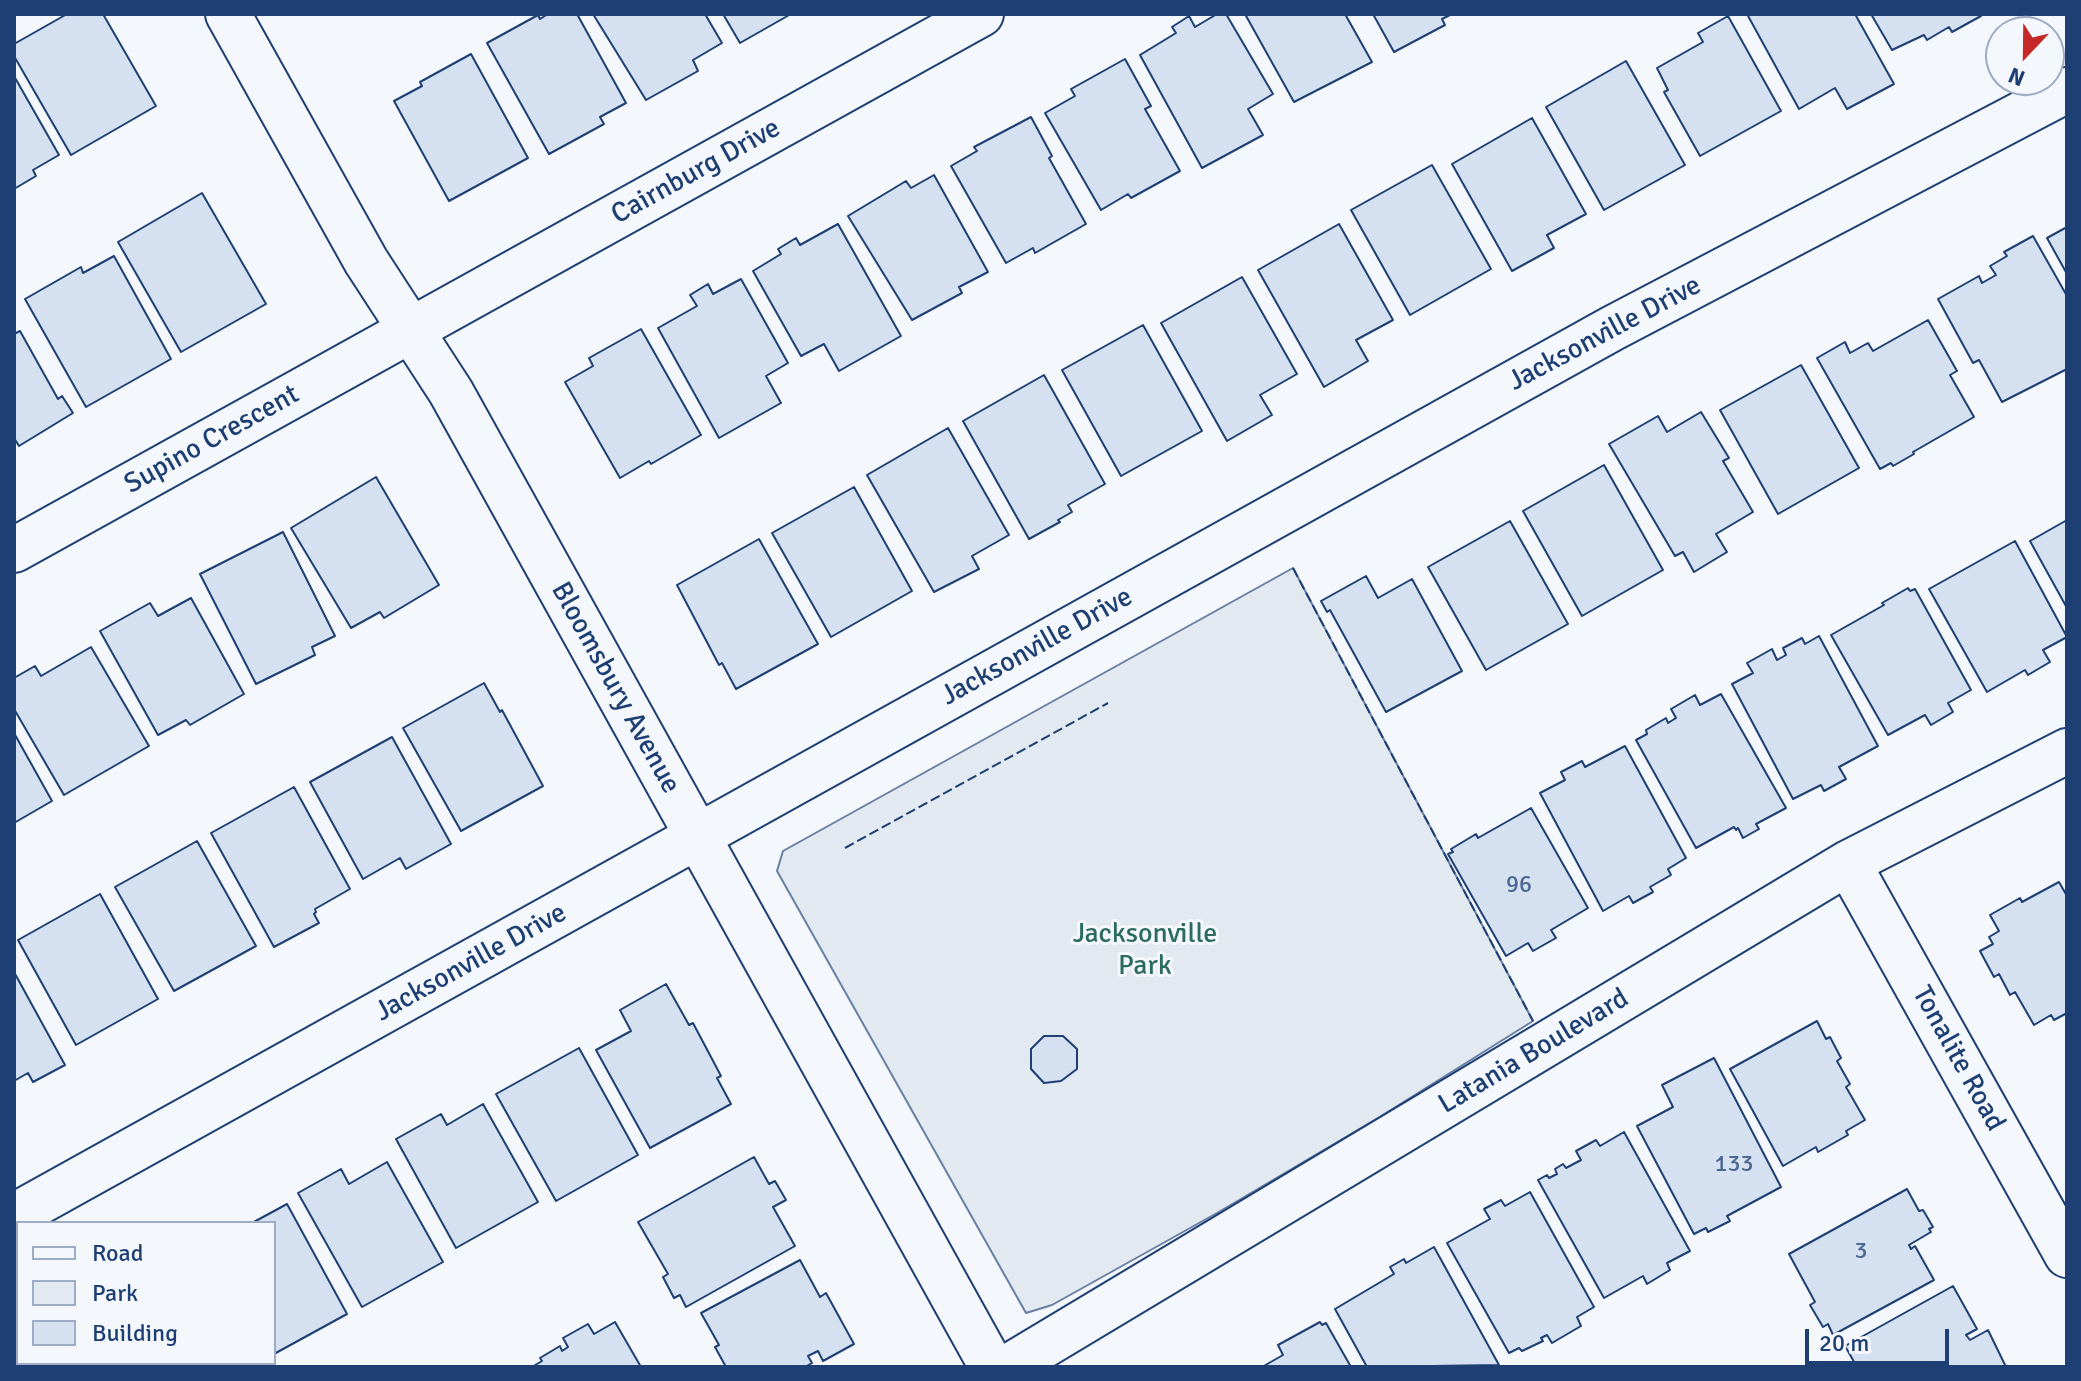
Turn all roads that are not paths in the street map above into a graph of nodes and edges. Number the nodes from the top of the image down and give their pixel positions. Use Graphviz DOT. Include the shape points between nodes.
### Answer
graph roads {
  1 [pos="228,14"];
  2 [pos="981,14"];
  3 [pos="2067,90"];
  4 [pos="411,330"];
  5 [pos="14,550"];
  6 [pos="2067,751"];
  7 [pos="699,837"];
  8 [pos="1848,863"];
  9 [pos="14,1216"];
  10 [pos="2067,1255"];
  11 [pos="992,1367"];
  12 [pos="1008,1367"];
  1 -- 4 [label="street, Bloomsbury Avenue" via="366,261"];
  2 -- 4 [label="street, Cairnburg Drive"];
  3 -- 7 [label="street, Jacksonville Drive" via="1613,328"];
  4 -- 5 [label="street, Supino Crescent"];
  4 -- 7 [label="street, Bloomsbury Avenue" via="451,392"];
  6 -- 8 [label="street, Latania Boulevard"];
  7 -- 9 [label="street, Jacksonville Drive"];
  7 -- 11 [label="street, Bloomsbury Avenue"];
  8 -- 10 [label="street, Tonalite Road"];
  8 -- 12 [label="street, Latania Boulevard"];
}
